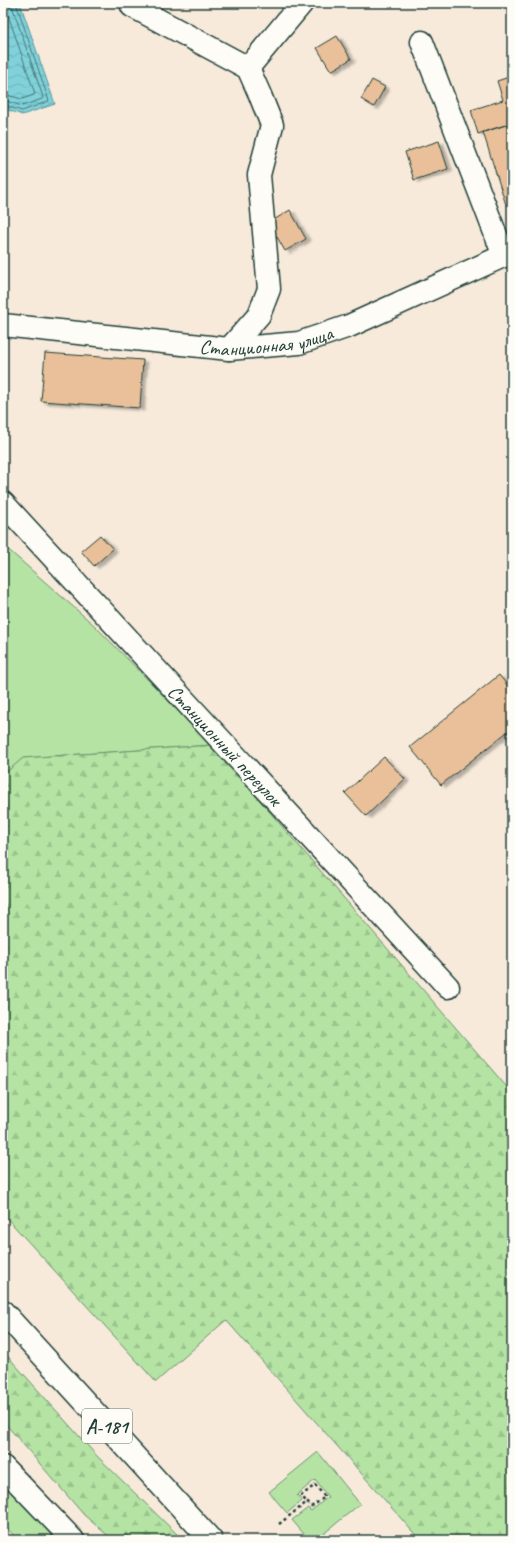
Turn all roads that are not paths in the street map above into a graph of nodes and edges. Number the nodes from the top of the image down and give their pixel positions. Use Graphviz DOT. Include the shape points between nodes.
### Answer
graph roads {
  1 [pos="131,3"];
  2 [pos="300,4"];
  3 [pos="422,42"];
  4 [pos="248,68"];
  5 [pos="508,254"];
  6 [pos="3,325"];
  7 [pos="229,349"];
  8 [pos="3,503"];
  9 [pos="448,987"];
  10 [pos="3,1312"];
  11 [pos="3,1467"];
  12 [pos="73,1540"];
  13 [pos="211,1540"];
  1 -- 4 [label="street" via="132,6"];
  2 -- 4 [label="street"];
  3 -- 5 [label="street"];
  4 -- 7 [label="street" via="272,125 259,175 269,289 259,315"];
  5 -- 7 [label="street, Станционная улица" via="350,326 300,343"];
  6 -- 7 [label="street, Станционная улица"];
  8 -- 9 [label="street, Станционный переулок"];
  10 -- 13 [label="street, А-181"];
  11 -- 12 [label="street"];
}
